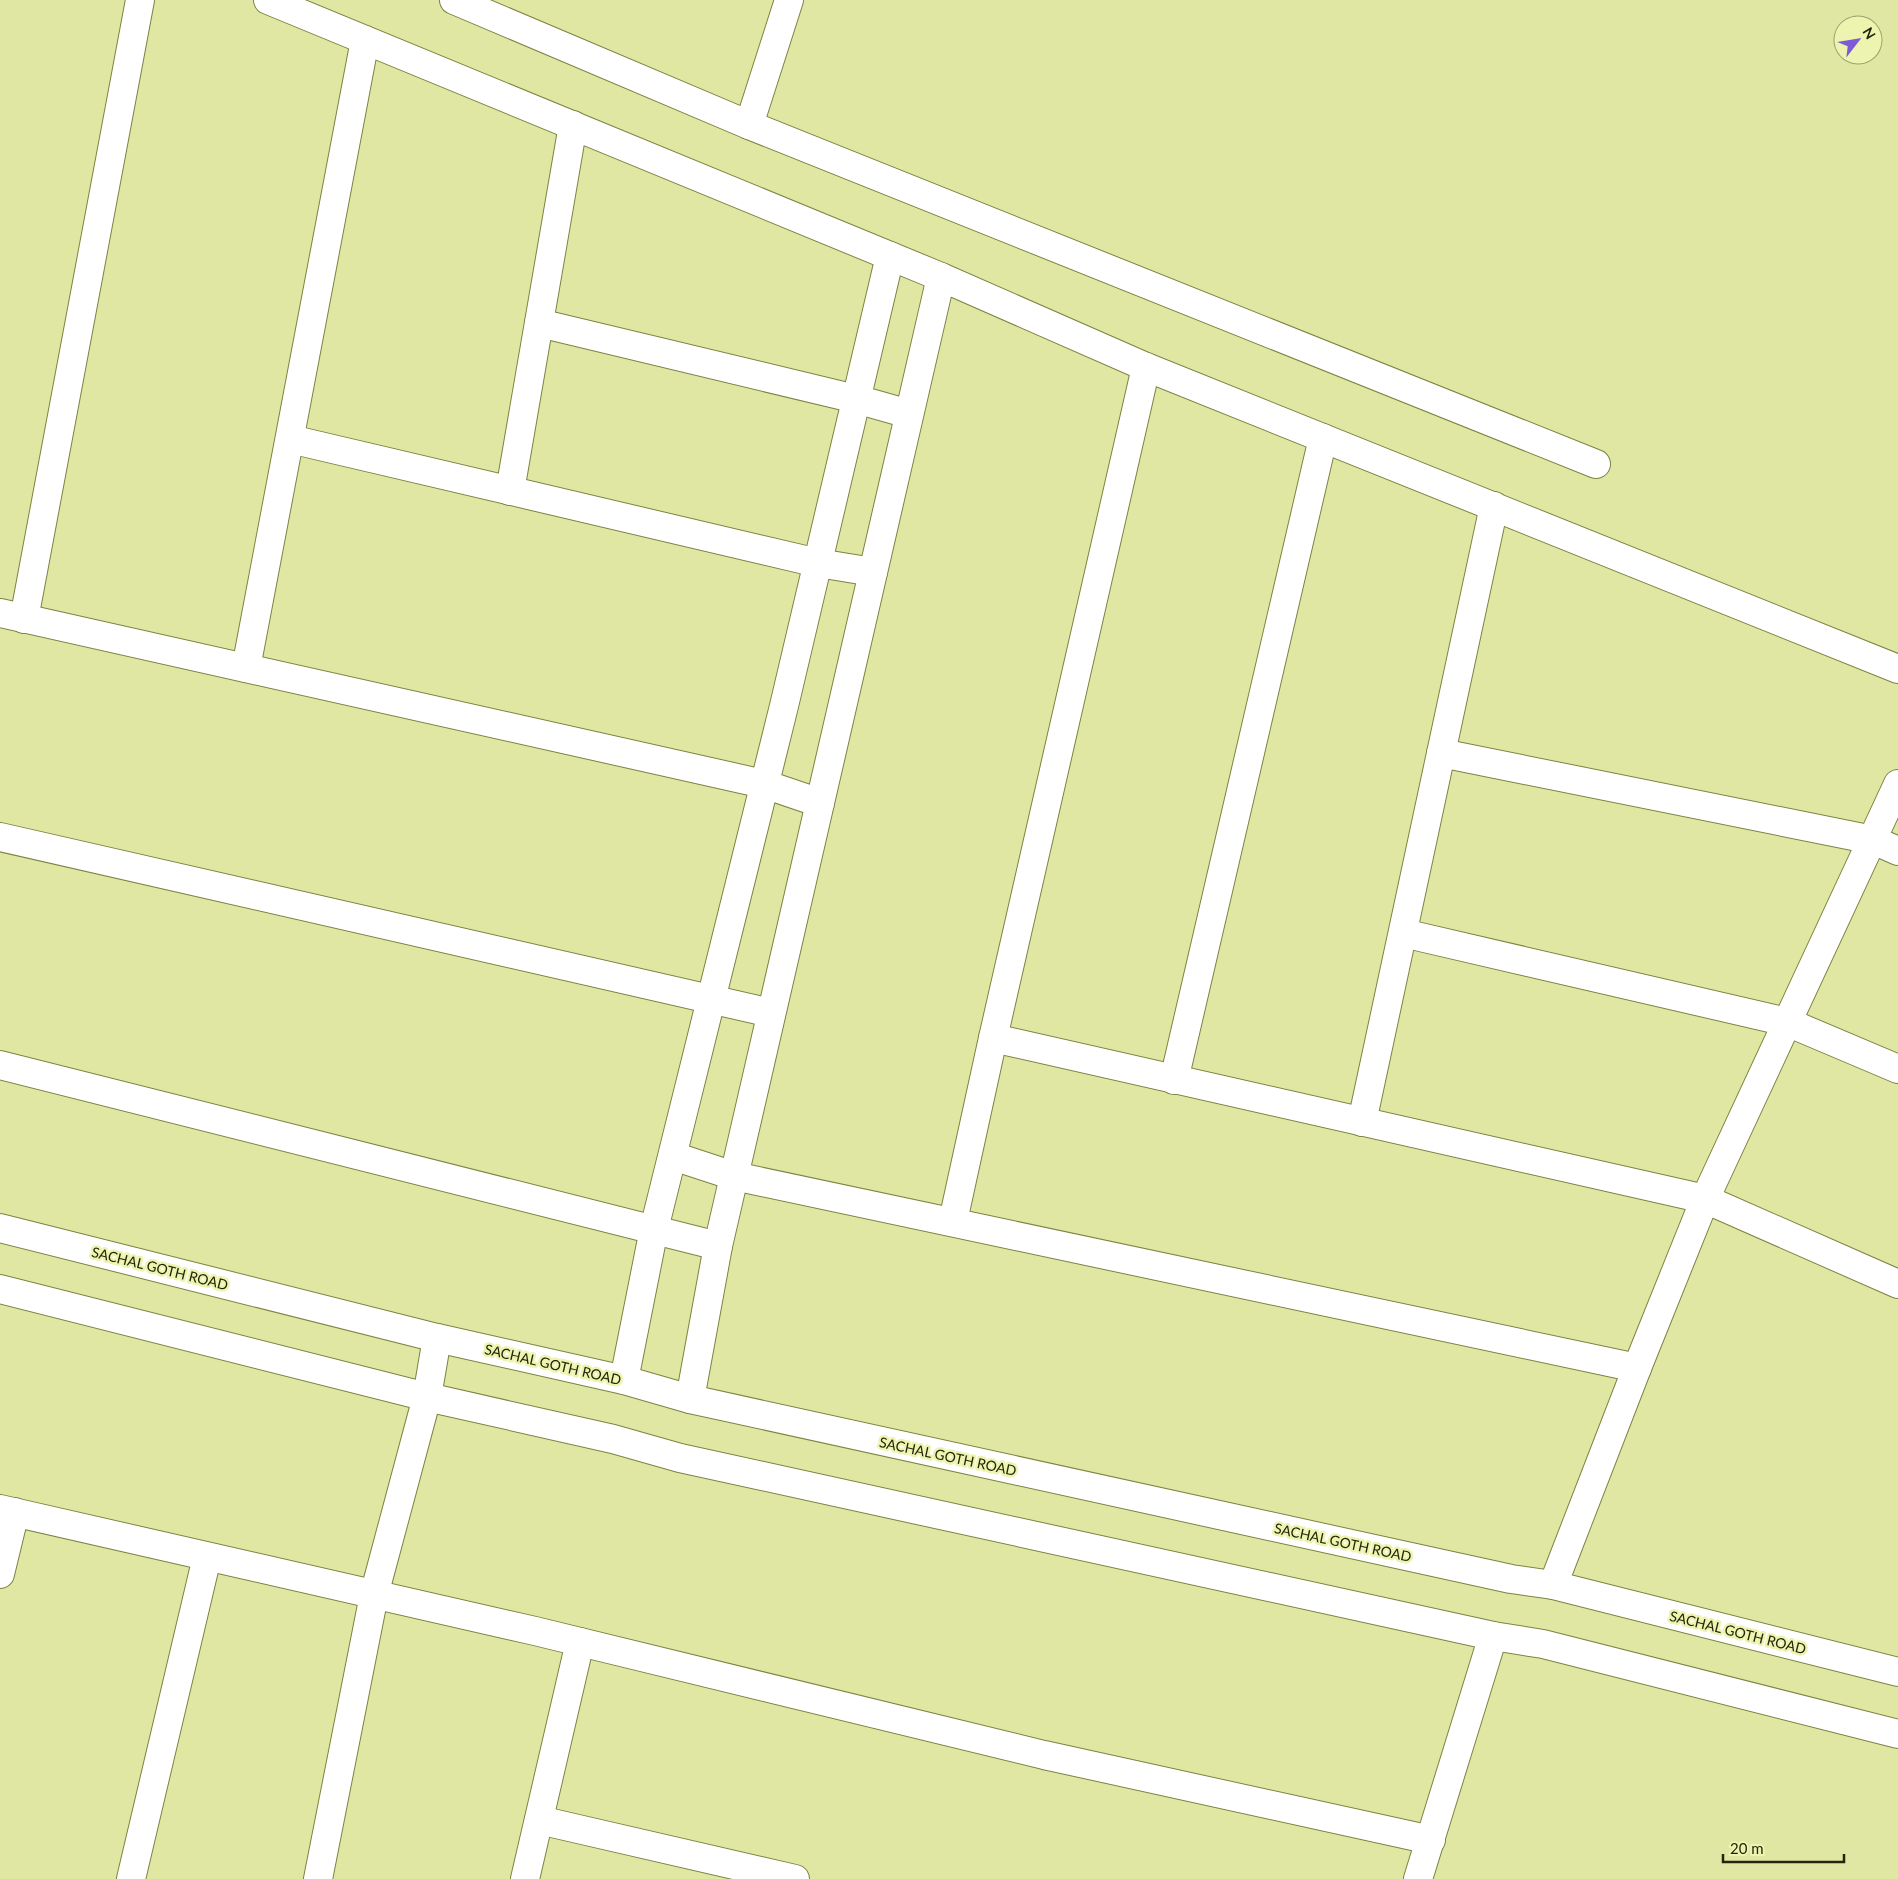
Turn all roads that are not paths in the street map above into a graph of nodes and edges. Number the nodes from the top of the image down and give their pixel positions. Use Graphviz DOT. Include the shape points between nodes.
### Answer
graph roads {
  1 [pos="140,0"];
  2 [pos="268,0"];
  3 [pos="454,0"];
  4 [pos="789,0"];
  5 [pos="365,40"];
  6 [pos="573,124"];
  7 [pos="749,125"];
  8 [pos="890,256"];
  9 [pos="941,277"];
  10 [pos="539,323"];
  11 [pos="1146,367"];
  12 [pos="856,399"];
  13 [pos="910,414"];
  14 [pos="1323,438"];
  15 [pos="290,439"];
  16 [pos="1596,464"];
  17 [pos="510,491"];
  18 [pos="1494,506"];
  19 [pos="818,563"];
  20 [pos="873,572"];
  21 [pos="12,616"];
  22 [pos="246,668"];
  23 [pos="1898,669"];
  24 [pos="1441,753"];
  25 [pos="764,784"];
  26 [pos="1898,784"];
  27 [pos="820,803"];
  28 [pos="0,837"];
  29 [pos="1873,840"];
  30 [pos="1898,851"];
  31 [pos="1403,933"];
  32 [pos="711,1000"];
  33 [pos="771,1013"];
  34 [pos="1787,1022"];
  35 [pos="993,1038"];
  36 [pos="0,1065"];
  37 [pos="1898,1069"];
  38 [pos="1174,1080"];
  39 [pos="1362,1122"];
  40 [pos="672,1156"];
  41 [pos="734,1176"];
  42 [pos="1705,1199"];
  43 [pos="953,1221"];
  44 [pos="0,1228"];
  45 [pos="654,1229"];
  46 [pos="718,1246"];
  47 [pos="1898,1284"];
  48 [pos="0,1289"];
  49 [pos="437,1338"];
  50 [pos="1637,1368"];
  51 [pos="624,1380"];
  52 [pos="427,1397"];
  53 [pos="690,1399"];
  54 [pos="8,1510"];
  55 [pos="207,1557"];
  56 [pos="0,1574"];
  57 [pos="1553,1585"];
  58 [pos="374,1596"];
  59 [pos="1493,1636"];
  60 [pos="580,1642"];
  61 [pos="1898,1672"];
  62 [pos="1898,1734"];
  63 [pos="539,1820"];
  64 [pos="1431,1840"];
  65 [pos="718,1870"];
  66 [pos="132,1879"];
  67 [pos="318,1879"];
  68 [pos="525,1879"];
  69 [pos="795,1879"];
  70 [pos="1418,1879"];
  1 -- 21 [label="street"];
  2 -- 5 [label="street"];
  3 -- 7 [label="street"];
  4 -- 7 [label="street"];
  5 -- 6 [label="street"];
  5 -- 15 [label="street"];
  6 -- 8 [label="street"];
  6 -- 10 [label="street"];
  7 -- 16 [label="street"];
  8 -- 9 [label="street"];
  8 -- 12 [label="street"];
  9 -- 11 [label="street"];
  9 -- 13 [label="street"];
  10 -- 12 [label="street"];
  10 -- 17 [label="street"];
  11 -- 14 [label="street"];
  11 -- 35 [label="street"];
  12 -- 13 [label="street"];
  12 -- 19 [label="street"];
  13 -- 20 [label="street"];
  14 -- 18 [label="street"];
  14 -- 38 [label="street"];
  15 -- 17 [label="street"];
  15 -- 22 [label="street"];
  17 -- 19 [label="street"];
  18 -- 23 [label="street"];
  18 -- 24 [label="street"];
  19 -- 20 [label="street"];
  19 -- 25 [label="street"];
  20 -- 27 [label="street"];
  21 -- 22 [label="street"];
  22 -- 25 [label="street"];
  24 -- 29 [label="street"];
  24 -- 31 [label="street"];
  25 -- 27 [label="street"];
  25 -- 32 [label="street"];
  26 -- 29 [label="street"];
  27 -- 33 [label="street"];
  28 -- 32 [label="street"];
  29 -- 30 [label="street"];
  29 -- 34 [label="street"];
  31 -- 34 [label="street"];
  31 -- 39 [label="street"];
  32 -- 33 [label="street"];
  32 -- 40 [label="street"];
  33 -- 41 [label="street"];
  34 -- 37 [label="street"];
  34 -- 42 [label="street"];
  35 -- 38 [label="street"];
  35 -- 43 [label="street"];
  36 -- 45 [label="street"];
  38 -- 39 [label="street"];
  39 -- 42 [label="street"];
  40 -- 41 [label="street"];
  40 -- 45 [label="street"];
  41 -- 43 [label="street"];
  41 -- 46 [label="street"];
  42 -- 47 [label="street"];
  42 -- 50 [label="street"];
  43 -- 50 [label="street"];
  44 -- 49 [label="street, SACHAL GOTH ROAD"];
  45 -- 46 [label="street"];
  45 -- 51 [label="street"];
  46 -- 53 [label="street"];
  48 -- 52 [label="street"];
  49 -- 51 [label="street, SACHAL GOTH ROAD"];
  49 -- 52 [label="street"];
  50 -- 57 [label="street"];
  51 -- 53 [label="street, SACHAL GOTH ROAD"];
  52 -- 58 [label="street"];
  52 -- 59 [label="street" via="614,1439 680,1458"];
  53 -- 57 [label="street, SACHAL GOTH ROAD" via="1511,1579"];
  54 -- 55 [label="street"];
  54 -- 56 [label="street"];
  55 -- 58 [label="street"];
  55 -- 66 [label="street"];
  57 -- 61 [label="street, SACHAL GOTH ROAD"];
  58 -- 60 [label="street"];
  58 -- 67 [label="street"];
  59 -- 62 [label="street" via="1543,1644"];
  59 -- 64 [label="street"];
  60 -- 63 [label="street"];
  60 -- 64 [label="street" via="1044,1755"];
  63 -- 65 [label="street"];
  63 -- 68 [label="street"];
  64 -- 70 [label="street"];
  65 -- 69 [label="street"];
}
